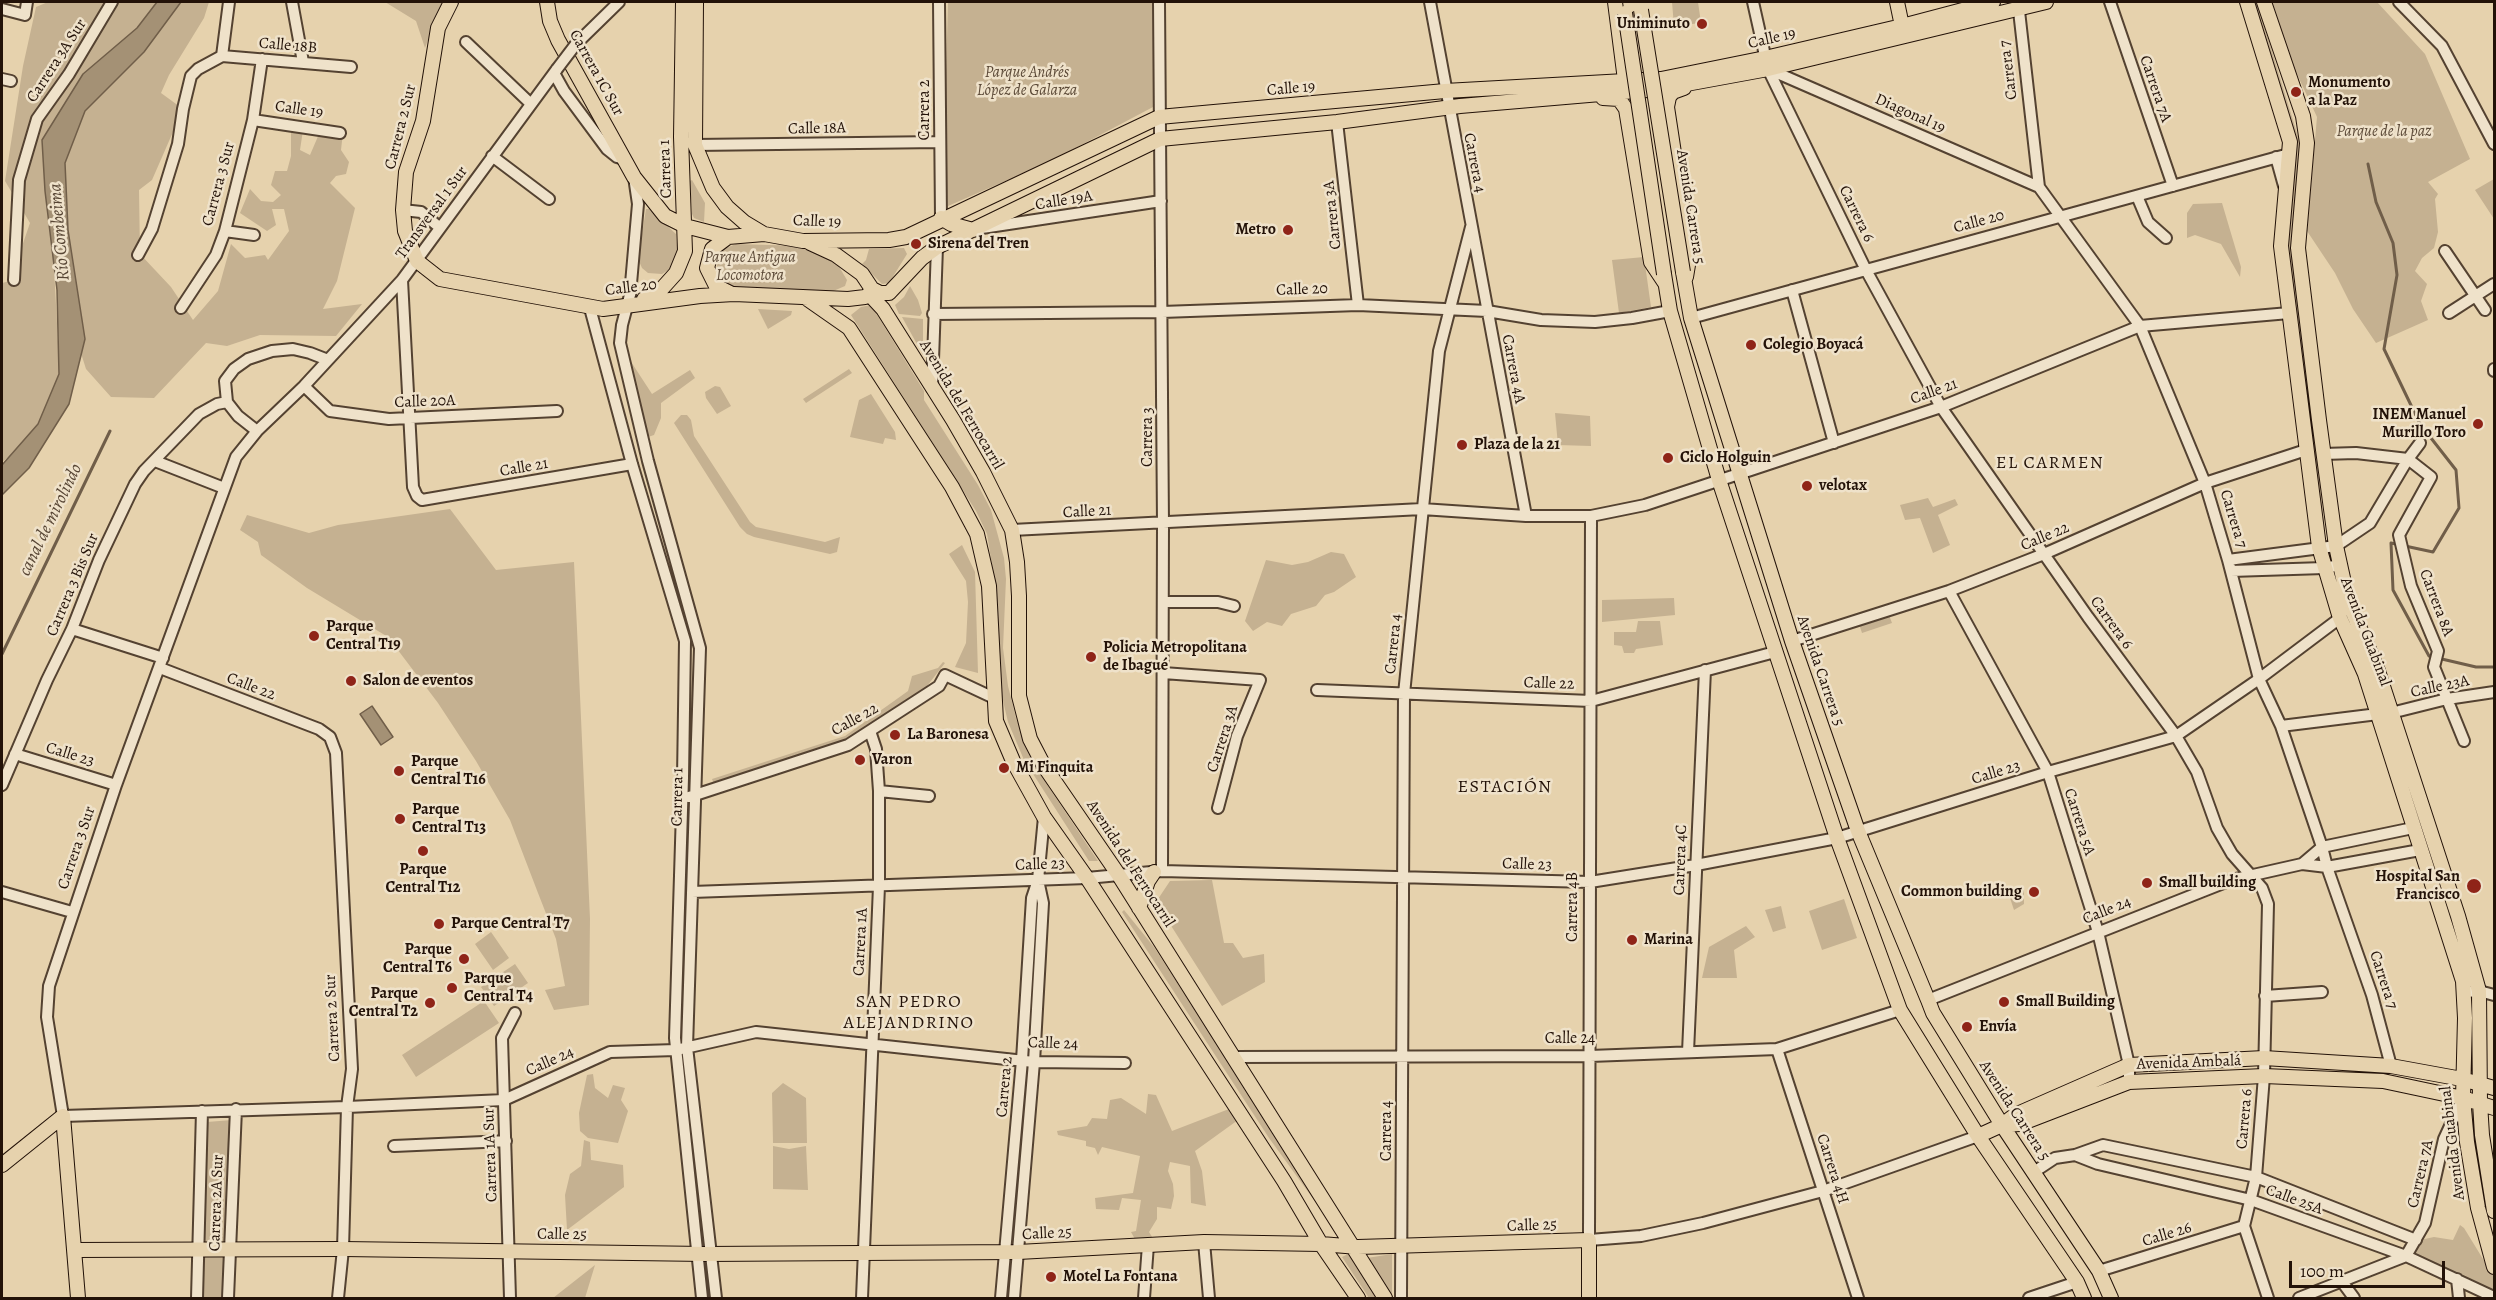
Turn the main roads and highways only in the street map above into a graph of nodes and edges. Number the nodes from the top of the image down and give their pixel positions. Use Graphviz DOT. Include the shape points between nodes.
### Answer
graph roads {
  1 [pos="451,2"];
  2 [pos="547,2"];
  3 [pos="683,2"];
  4 [pos="696,2"];
  5 [pos="1616,2"];
  6 [pos="1897,2"];
  7 [pos="1993,2"];
  8 [pos="2046,2"];
  9 [pos="2247,2"];
  10 [pos="2264,2"];
  11 [pos="2018,5"];
  12 [pos="1641,6"];
  13 [pos="1624,7"];
  14 [pos="1902,26"];
  15 [pos="1766,63"];
  16 [pos="1626,81"];
  17 [pos="1454,106"];
  18 [pos="634,177"];
  19 [pos="989,196"];
  20 [pos="1001,216"];
  21 [pos="941,218"];
  22 [pos="685,226"];
  23 [pos="973,230"];
  24 [pos="764,234"];
  25 [pos="728,237"];
  26 [pos="802,241"];
  27 [pos="417,261"];
  28 [pos="1684,277"];
  29 [pos="1665,278"];
  30 [pos="889,293"];
  31 [pos="734,294"];
  32 [pos="866,294"];
  33 [pos="806,298"];
  34 [pos="628,306"];
  35 [pos="883,309"];
  36 [pos="2384,713"];
  37 [pos="1158,872"];
  38 [pos="1139,908"];
  39 [pos="2462,1079"];
  40 [pos="2479,1083"];
  41 [pos="2494,1088"];
  42 [pos="2463,1098"];
  43 [pos="2480,1103"];
  44 [pos="2494,1108"];
  45 [pos="2002,1125"];
  46 [pos="1978,1136"];
  47 [pos="2,1165"];
  48 [pos="2494,1211"];
  49 [pos="1589,1240"];
  50 [pos="1321,1244"];
  51 [pos="1352,1246"];
  52 [pos="75,1250"];
  53 [pos="2494,1267"];
  54 [pos="78,1299"];
  55 [pos="1358,1299"];
  56 [pos="1385,1299"];
  57 [pos="1589,1299"];
  58 [pos="2084,1299"];
  59 [pos="2111,1299"];
  1 -- 27 [label="main road, Carrera 2 Sur" via="438,28 423,121 406,172 405,231"];
  2 -- 18 [label="main road, Carrera 1C Sur" via="558,40"];
  3 -- 22 [label="main road, Carrera 1" via="681,136"];
  4 -- 24 [label="main road, Carrera 1" via="695,145 713,188 727,207"];
  5 -- 16 [label="main road"];
  6 -- 14 [label="main road"];
  7 -- 14 [label="main road, Calle 19"];
  8 -- 11 [label="main road, Calle 19"];
  9 -- 36 [label="main road, Avenida Guabinal" via="2290,142 2282,156 2286,191 2281,246 2319,547 2340,618"];
  10 -- 36 [label="main road, Avenida Guabinal" via="2303,116 2307,143 2298,248 2336,546 2348,601 2377,668"];
  11 -- 15 [label="main road, Calle 19"];
  12 -- 28 [label="main road, Avenida Carrera 5, bridge"];
  13 -- 29 [label="main road, bridge"];
  14 -- 15 [label="main road, Calle 19"];
  15 -- 16 [label="main road, Calle 19"];
  15 -- 17 [label="main road, Calle 19" via="1659,89"];
  15 -- 28 [label="main road" via="1738,82 1678,89 1669,97 1667,107 1688,249"];
  16 -- 19 [label="main road, Calle 19" via="1445,91 1159,117"];
  17 -- 20 [label="main road, Calle 19" via="1160,139"];
  17 -- 29 [label="main road" via="1486,108 1619,99 1626,109 1652,262"];
  18 -- 22 [label="main road, Calle 19" via="665,216"];
  19 -- 20 [label="main road" via="989,210"];
  19 -- 21 [label="main road, Calle 19"];
  20 -- 23 [label="main road, Calle 19"];
  21 -- 23 [label="main road" via="951,225"];
  21 -- 26 [label="main road, Calle 19" via="897,239"];
  22 -- 25 [label="main road, Calle 19"];
  22 -- 34 [label="main road, Carrera 1" via="685,251 676,273 658,293"];
  23 -- 30 [label="main road, Calle 19" via="928,252"];
  24 -- 25 [label="main road, Calle 19"];
  24 -- 26 [label="main road, Calle 19"];
  25 -- 31 [label="main road" via="712,249 707,268 716,286"];
  26 -- 32 [label="main road, Avenida del Ferrocarril" via="821,247 862,274"];
  27 -- 34 [label="main road, Calle 20" via="440,279 590,308"];
  28 -- 45 [label="main road, Avenida Carrera 5" via="1691,318 1739,474 1858,831 1934,1013"];
  29 -- 46 [label="main road" via="1670,311 1719,480 1837,838 1900,1010"];
  30 -- 32 [label="main road"];
  30 -- 35 [label="main road, Calle 19"];
  31 -- 33 [label="main road, Calle 20"];
  31 -- 34 [label="main road, Calle 20"];
  32 -- 33 [label="main road, Calle 20"];
  32 -- 35 [label="main road, Avenida del Ferrocarril"];
  33 -- 50 [label="main road" via="849,328 952,488 977,534 988,586 996,721 1013,761 1044,817 1278,1171"];
  35 -- 38 [label="main road, Avenida del Ferrocarril" via="983,472 1012,530 1019,596 1019,696 1030,739"];
  36 -- 39 [label="main road, Avenida Guabinal" via="2413,828 2465,992"];
  36 -- 40 [label="main road, Avenida Guabinal" via="2458,916 2480,991"];
  37 -- 38 [label="main road" via="1142,895"];
  38 -- 51 [label="main road, Avenida del Ferrocarril"];
  39 -- 40 [label="main road, Avenida Ambalá"];
  39 -- 42 [label="main road, Avenida Guabinal"];
  39 -- 45 [label="main road, Avenida Ambalá" via="2391,1066 2264,1058 2129,1065 2015,1115"];
  40 -- 41 [label="main road, Avenida Ambalá"];
  40 -- 43 [label="main road, Avenida Guabinal"];
  42 -- 43 [label="main road, Avenida Ambalá"];
  42 -- 45 [label="main road, Avenida Ambalá" via="2383,1082 2264,1076 2129,1082 2020,1124"];
  42 -- 53 [label="main road, Avenida Guabinal" via="2478,1208"];
  43 -- 44 [label="main road, Avenida Ambalá"];
  43 -- 48 [label="main road, Avenida Guabinal"];
  45 -- 46 [label="main road, Calle 25"];
  45 -- 59 [label="main road, Avenida Carrera 5" via="2099,1271"];
  46 -- 58 [label="main road" via="2077,1282"];
  47 -- 52 [label="main road, Carrera 3 Sur" via="63,1116"];
  49 -- 51 [label="main road, Calle 25"];
  49 -- 57 [label="main road, Carrera 4B"];
  50 -- 51 [label="main road, Calle 25"];
  50 -- 52 [label="main road, Calle 25" via="1204,1242 1011,1252 705,1254"];
  50 -- 55 [label="main road"];
  51 -- 56 [label="main road, Avenida del Ferrocarril"];
  52 -- 54 [label="main road, Carrera 3 Sur"];
}
